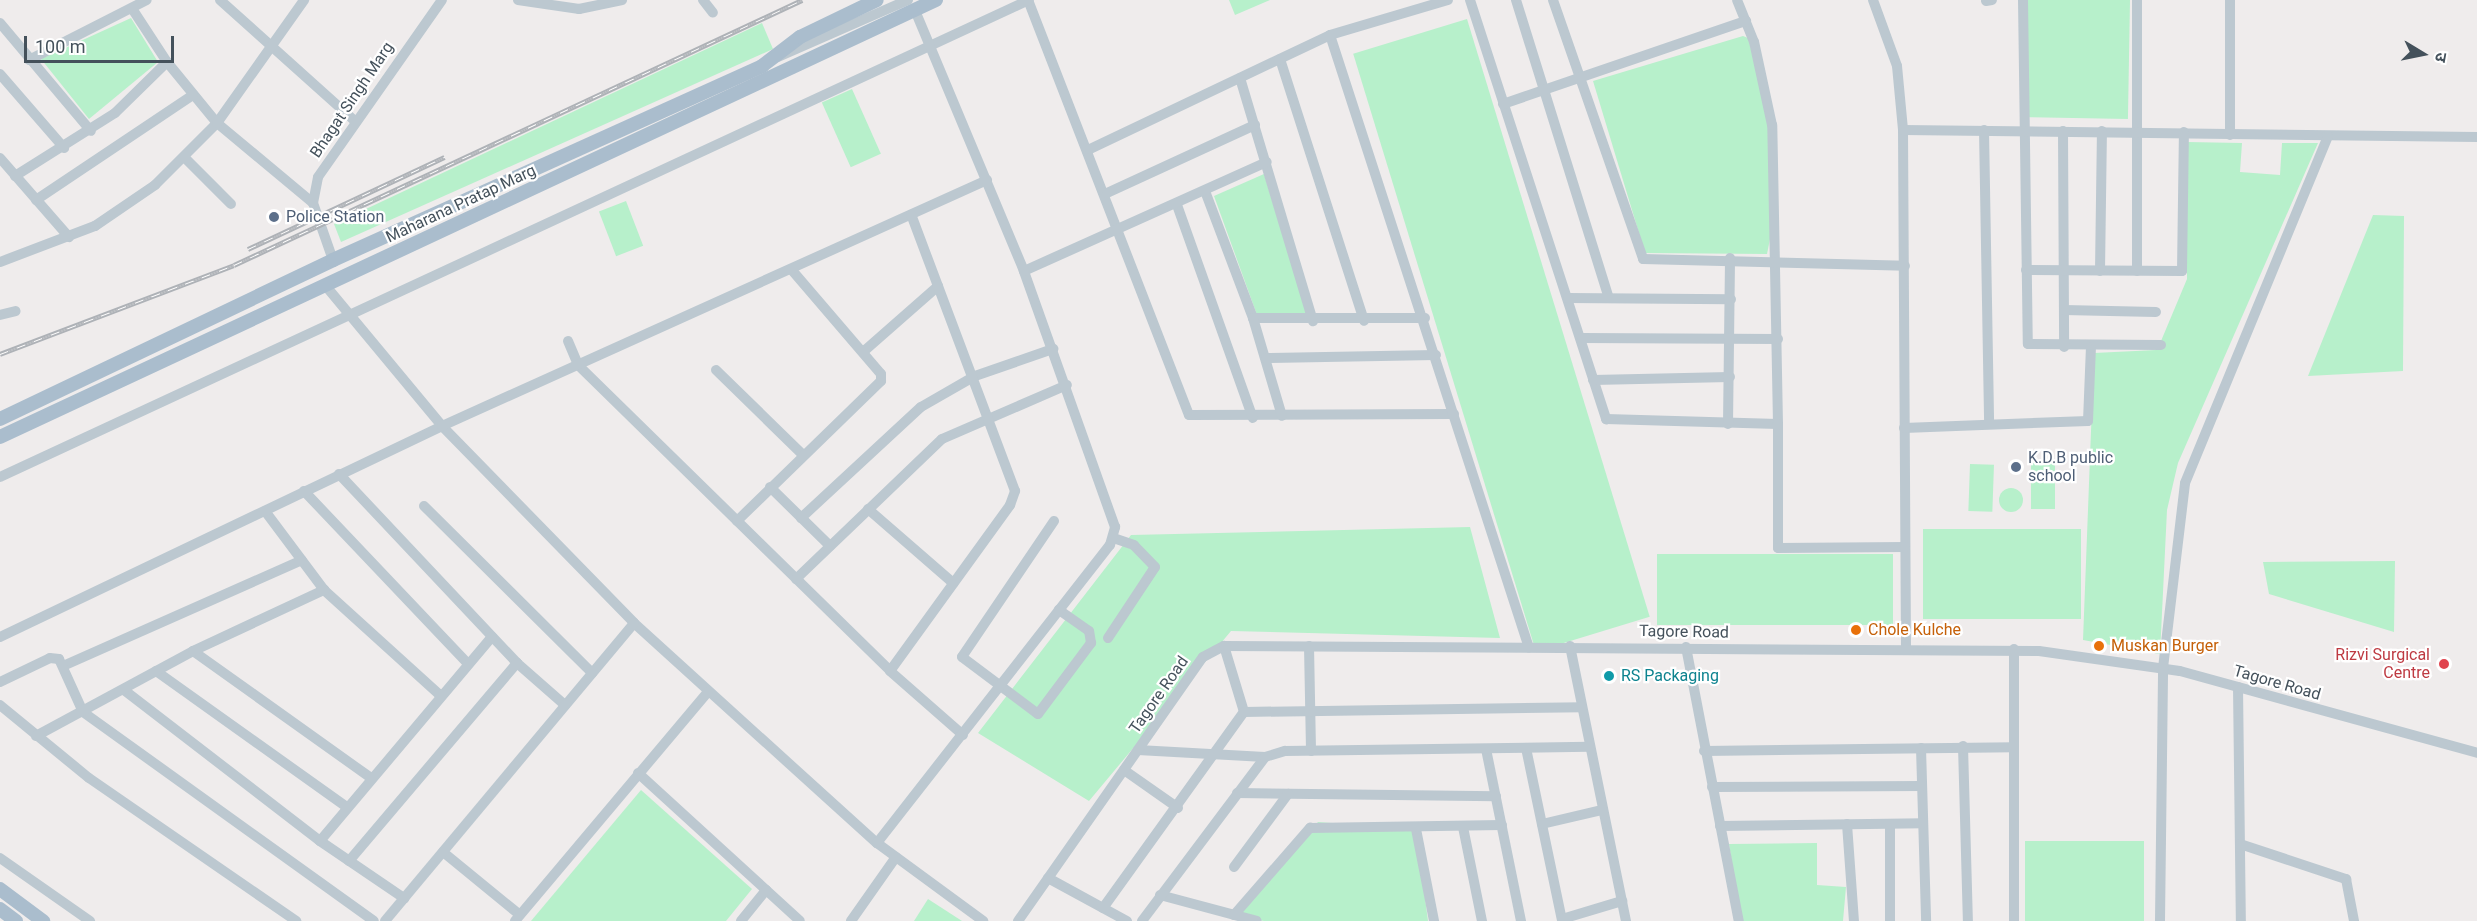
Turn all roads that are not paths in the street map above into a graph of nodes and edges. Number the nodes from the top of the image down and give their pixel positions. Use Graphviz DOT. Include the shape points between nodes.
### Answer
graph roads {
  1 [pos="147,0"];
  2 [pos="304,0"];
  3 [pos="442,0"];
  4 [pos="622,0"];
  5 [pos="703,0"];
  6 [pos="877,0"];
  7 [pos="936,0"];
  8 [pos="1029,0"];
  9 [pos="1448,0"];
  10 [pos="1470,0"];
  11 [pos="1516,0"];
  12 [pos="1553,0"];
  13 [pos="1737,0"];
  14 [pos="1873,0"];
  15 [pos="2022,0"];
  16 [pos="2137,0"];
  17 [pos="2230,0"];
  18 [pos="225,1"];
  19 [pos="523,1"];
  20 [pos="567,4"];
  21 [pos="911,5"];
  22 [pos="133,10"];
  23 [pos="713,13"];
  24 [pos="1746,21"];
  25 [pos="0,23"];
  26 [pos="1330,35"];
  27 [pos="929,45"];
  28 [pos="272,47"];
  29 [pos="778,57"];
  30 [pos="1280,59"];
  31 [pos="29,60"];
  32 [pos="167,62"];
  33 [pos="0,74"];
  34 [pos="1580,77"];
  35 [pos="1240,78"];
  36 [pos="1544,89"];
  37 [pos="193,95"];
  38 [pos="1503,104"];
  39 [pos="355,121"];
  40 [pos="217,123"];
  41 [pos="1255,125"];
  42 [pos="1903,130"];
  43 [pos="1984,130"];
  44 [pos="2023,130"];
  45 [pos="91,131"];
  46 [pos="2063,131"];
  47 [pos="2102,131"];
  48 [pos="2139,132"];
  49 [pos="2184,132"];
  50 [pos="2230,135"];
  51 [pos="2328,136"];
  52 [pos="2477,137"];
  53 [pos="594,143"];
  54 [pos="64,148"];
  55 [pos="1090,149"];
  56 [pos="601,157"];
  57 [pos="0,158"];
  58 [pos="185,158"];
  59 [pos="1267,162"];
  60 [pos="15,176"];
  61 [pos="987,180"];
  62 [pos="1205,191"];
  63 [pos="1107,193"];
  64 [pos="36,200"];
  65 [pos="462,202"];
  66 [pos="313,203"];
  67 [pos="231,204"];
  68 [pos="1177,204"];
  69 [pos="911,215"];
  70 [pos="468,219"];
  71 [pos="1121,231"];
  72 [pos="69,237"];
  73 [pos="1730,258"];
  74 [pos="333,260"];
  75 [pos="1778,260"];
  76 [pos="0,262"];
  77 [pos="1905,266"];
  78 [pos="791,269"];
  79 [pos="2026,270"];
  80 [pos="1024,271"];
  81 [pos="2063,271"];
  82 [pos="2100,271"];
  83 [pos="2137,271"];
  84 [pos="325,285"];
  85 [pos="938,286"];
  86 [pos="1568,298"];
  87 [pos="1609,298"];
  88 [pos="1731,299"];
  89 [pos="16,310"];
  90 [pos="2064,310"];
  91 [pos="2156,312"];
  92 [pos="0,315"];
  93 [pos="346,316"];
  94 [pos="1253,318"];
  95 [pos="1425,318"];
  96 [pos="1313,321"];
  97 [pos="1364,321"];
  98 [pos="196,326"];
  99 [pos="1582,338"];
  100 [pos="1731,338"];
  101 [pos="1778,339"];
  102 [pos="568,341"];
  103 [pos="205,342"];
  104 [pos="2161,345"];
  105 [pos="2091,346"];
  106 [pos="2064,347"];
  107 [pos="1053,349"];
  108 [pos="863,352"];
  109 [pos="1436,355"];
  110 [pos="1266,358"];
  111 [pos="578,365"];
  112 [pos="716,370"];
  113 [pos="975,376"];
  114 [pos="1730,377"];
  115 [pos="1593,380"];
  116 [pos="1067,385"];
  117 [pos="1454,414"];
  118 [pos="988,415"];
  119 [pos="1282,416"];
  120 [pos="1253,418"];
  121 [pos="0,419"];
  122 [pos="1989,423"];
  123 [pos="1728,424"];
  124 [pos="1778,424"];
  125 [pos="442,426"];
  126 [pos="1904,428"];
  127 [pos="0,437"];
  128 [pos="802,454"];
  129 [pos="339,474"];
  130 [pos="0,477"];
  131 [pos="770,487"];
  132 [pos="304,491"];
  133 [pos="424,506"];
  134 [pos="868,509"];
  135 [pos="265,511"];
  136 [pos="801,518"];
  137 [pos="737,521"];
  138 [pos="1053,521"];
  139 [pos="1114,538"];
  140 [pos="830,546"];
  141 [pos="1905,547"];
  142 [pos="302,560"];
  143 [pos="796,579"];
  144 [pos="953,583"];
  145 [pos="324,590"];
  146 [pos="1059,610"];
  147 [pos="634,622"];
  148 [pos="0,637"];
  149 [pos="492,637"];
  150 [pos="1108,638"];
  151 [pos="1224,646"];
  152 [pos="1309,646"];
  153 [pos="1570,646"];
  154 [pos="1686,647"];
  155 [pos="1528,648"];
  156 [pos="1906,649"];
  157 [pos="2014,649"];
  158 [pos="192,651"];
  159 [pos="467,663"];
  160 [pos="517,663"];
  161 [pos="63,666"];
  162 [pos="2163,668"];
  163 [pos="890,670"];
  164 [pos="156,671"];
  165 [pos="592,672"];
  166 [pos="0,682"];
  167 [pos="1000,685"];
  168 [pos="2238,687"];
  169 [pos="124,690"];
  170 [pos="708,692"];
  171 [pos="440,694"];
  172 [pos="0,705"];
  173 [pos="565,705"];
  174 [pos="1582,707"];
  175 [pos="1310,710"];
  176 [pos="83,712"];
  177 [pos="1244,712"];
  178 [pos="963,735"];
  179 [pos="36,736"];
  180 [pos="1964,746"];
  181 [pos="1589,747"];
  182 [pos="2014,747"];
  183 [pos="1526,748"];
  184 [pos="1921,748"];
  185 [pos="1486,749"];
  186 [pos="1138,750"];
  187 [pos="1311,751"];
  188 [pos="1704,751"];
  189 [pos="2477,753"];
  190 [pos="1219,754"];
  191 [pos="1265,757"];
  192 [pos="1124,770"];
  193 [pos="638,773"];
  194 [pos="371,778"];
  195 [pos="1922,786"];
  196 [pos="1712,787"];
  197 [pos="1237,793"];
  198 [pos="1288,794"];
  199 [pos="1496,796"];
  200 [pos="347,807"];
  201 [pos="1178,808"];
  202 [pos="1602,810"];
  203 [pos="1542,824"];
  204 [pos="1847,824"];
  205 [pos="1890,824"];
  206 [pos="1923,824"];
  207 [pos="1502,825"];
  208 [pos="1463,826"];
  209 [pos="1720,826"];
  210 [pos="1416,829"];
  211 [pos="320,841"];
  212 [pos="877,843"];
  213 [pos="2240,844"];
  214 [pos="443,852"];
  215 [pos="896,857"];
  216 [pos="0,858"];
  217 [pos="349,861"];
  218 [pos="1234,867"];
  219 [pos="1048,878"];
  220 [pos="0,890"];
  221 [pos="766,890"];
  222 [pos="1160,895"];
  223 [pos="404,898"];
  224 [pos="1622,901"];
  225 [pos="1103,908"];
  226 [pos="0,909"];
  227 [pos="1234,915"];
  228 [pos="518,918"];
  229 [pos="1562,920"];
  230 [pos="16,921"];
  231 [pos="43,921"];
  232 [pos="90,921"];
  233 [pos="296,921"];
  234 [pos="374,921"];
  235 [pos="385,921"];
  236 [pos="741,921"];
  237 [pos="800,921"];
  238 [pos="851,921"];
  239 [pos="982,921"];
  240 [pos="1018,921"];
  241 [pos="1127,921"];
  242 [pos="1142,921"];
  243 [pos="1257,921"];
  244 [pos="1434,921"];
  245 [pos="1482,921"];
  246 [pos="1521,921"];
  247 [pos="1626,921"];
  248 [pos="1739,921"];
  249 [pos="1854,921"];
  250 [pos="1890,921"];
  251 [pos="1926,921"];
  252 [pos="1968,921"];
  253 [pos="2014,921"];
  254 [pos="2160,921"];
  255 [pos="2241,921"];
  256 [pos="2354,921"];
  1 -- 22 [label="street"];
  2 -- 28 [label="street"];
  3 -- 39 [label="street, Bhagat Singh Marg"];
  4 -- 20 [label="street"];
  5 -- 23 [label="street"];
  6 -- 29 [label="main road, Maharana Pratap Marg" via="800,37"];
  7 -- 21 [label="main road, Maharana Pratap Marg"];
  8 -- 27 [label="street"];
  8 -- 55 [label="street"];
  9 -- 26 [label="street"];
  10 -- 38 [label="street"];
  11 -- 36 [label="street"];
  12 -- 34 [label="street"];
  13 -- 24 [label="street"];
  14 -- 42 [label="street" via="1897,66"];
  15 -- 44 [label="street"];
  16 -- 48 [label="street"];
  17 -- 50 [label="street"];
  18 -- 28 [label="street"];
  19 -- 20 [label="street"];
  21 -- 27 [label="street"];
  21 -- 29 [label="street"];
  21 -- 56 [label="main road, Maharana Pratap Marg"];
  22 -- 31 [label="street"];
  22 -- 32 [label="street"];
  24 -- 34 [label="street"];
  24 -- 75 [label="street" via="1772,125"];
  25 -- 31 [label="street"];
  26 -- 30 [label="street"];
  26 -- 95 [label="street"];
  27 -- 61 [label="street"];
  27 -- 93 [label="street"];
  28 -- 39 [label="street"];
  28 -- 40 [label="street"];
  29 -- 53 [label="main road, Maharana Pratap Marg"];
  30 -- 35 [label="street"];
  30 -- 97 [label="street"];
  31 -- 45 [label="street"];
  32 -- 37 [label="street"];
  32 -- 45 [label="street"];
  33 -- 54 [label="street"];
  34 -- 36 [label="street"];
  34 -- 73 [label="street" via="1639,256"];
  35 -- 41 [label="street"];
  35 -- 55 [label="street"];
  36 -- 38 [label="street"];
  36 -- 87 [label="street"];
  37 -- 40 [label="street"];
  37 -- 64 [label="street"];
  38 -- 86 [label="street"];
  39 -- 66 [label="street, Bhagat Singh Marg" via="318,177"];
  40 -- 58 [label="street"];
  40 -- 66 [label="street"];
  41 -- 59 [label="street"];
  41 -- 63 [label="street"];
  42 -- 43 [label="street"];
  42 -- 77 [label="street"];
  43 -- 44 [label="street"];
  43 -- 122 [label="street"];
  44 -- 46 [label="street"];
  44 -- 79 [label="street"];
  45 -- 54 [label="street"];
  46 -- 47 [label="street"];
  46 -- 81 [label="street"];
  47 -- 48 [label="street"];
  47 -- 82 [label="street"];
  48 -- 49 [label="street"];
  48 -- 83 [label="street"];
  49 -- 50 [label="street"];
  49 -- 83 [label="street" via="2182,271"];
  50 -- 51 [label="street"];
  51 -- 52 [label="street"];
  51 -- 162 [label="street" via="2185,483"];
  53 -- 56 [label="main road"];
  53 -- 65 [label="main road, Maharana Pratap Marg"];
  54 -- 60 [label="street"];
  55 -- 63 [label="street"];
  56 -- 70 [label="main road, Maharana Pratap Marg"];
  57 -- 60 [label="street"];
  58 -- 67 [label="street"];
  58 -- 72 [label="street" via="116,214"];
  59 -- 62 [label="street"];
  59 -- 96 [label="street"];
  60 -- 64 [label="street"];
  61 -- 69 [label="street"];
  61 -- 80 [label="street"];
  62 -- 68 [label="street"];
  62 -- 94 [label="street"];
  63 -- 71 [label="street"];
  64 -- 72 [label="street"];
  65 -- 70 [label="main road"];
  65 -- 74 [label="main road, Maharana Pratap Marg"];
  66 -- 74 [label="street"];
  68 -- 71 [label="street"];
  68 -- 120 [label="street"];
  69 -- 78 [label="street"];
  69 -- 85 [label="street"];
  70 -- 84 [label="main road, Maharana Pratap Marg"];
  71 -- 80 [label="street"];
  71 -- 120 [label="street" via="1189,416"];
  72 -- 76 [label="street"];
  73 -- 75 [label="street"];
  73 -- 88 [label="street"];
  74 -- 98 [label="main road, Maharana Pratap Marg"];
  75 -- 77 [label="street"];
  75 -- 101 [label="street"];
  77 -- 126 [label="street"];
  78 -- 108 [label="street"];
  78 -- 111 [label="street"];
  79 -- 81 [label="street"];
  79 -- 106 [label="street" via="2028,344"];
  80 -- 107 [label="street"];
  81 -- 82 [label="street"];
  81 -- 90 [label="street"];
  82 -- 83 [label="street"];
  84 -- 93 [label="street"];
  84 -- 103 [label="main road, Maharana Pratap Marg"];
  85 -- 108 [label="street"];
  85 -- 113 [label="street"];
  86 -- 87 [label="street"];
  86 -- 99 [label="street"];
  87 -- 88 [label="street"];
  88 -- 100 [label="street"];
  89 -- 92 [label="street"];
  90 -- 91 [label="street"];
  90 -- 106 [label="street"];
  93 -- 125 [label="street"];
  93 -- 130 [label="street"];
  94 -- 96 [label="street"];
  94 -- 110 [label="street"];
  95 -- 97 [label="street"];
  95 -- 109 [label="street"];
  96 -- 97 [label="street"];
  98 -- 103 [label="main road"];
  98 -- 121 [label="main road, Maharana Pratap Marg"];
  99 -- 100 [label="street"];
  99 -- 115 [label="street"];
  100 -- 101 [label="street"];
  100 -- 114 [label="street"];
  101 -- 124 [label="street"];
  102 -- 111 [label="street"];
  103 -- 127 [label="main road, Maharana Pratap Marg"];
  104 -- 105 [label="street"];
  105 -- 106 [label="street"];
  105 -- 122 [label="street" via="2088,421"];
  107 -- 113 [label="street"];
  107 -- 116 [label="street"];
  108 -- 128 [label="street" via="881,374 878,390"];
  109 -- 110 [label="street"];
  109 -- 117 [label="street"];
  110 -- 119 [label="street"];
  111 -- 125 [label="street"];
  111 -- 137 [label="street"];
  112 -- 128 [label="street"];
  113 -- 118 [label="street"];
  113 -- 136 [label="street" via="921,407"];
  114 -- 115 [label="street"];
  114 -- 123 [label="street"];
  115 -- 123 [label="street" via="1602,414 1610,422"];
  116 -- 118 [label="street"];
  116 -- 139 [label="street" via="1114,515"];
  117 -- 119 [label="street"];
  117 -- 155 [label="street"];
  118 -- 134 [label="street" via="931,448"];
  118 -- 144 [label="street" via="1013,481 1013,499"];
  119 -- 120 [label="street"];
  122 -- 126 [label="street"];
  123 -- 124 [label="street"];
  124 -- 141 [label="street" via="1778,549"];
  125 -- 129 [label="street"];
  125 -- 147 [label="street"];
  126 -- 141 [label="street"];
  128 -- 131 [label="street"];
  129 -- 132 [label="street"];
  129 -- 149 [label="street"];
  131 -- 136 [label="street"];
  131 -- 137 [label="street"];
  132 -- 135 [label="street"];
  132 -- 159 [label="street"];
  133 -- 165 [label="street"];
  134 -- 140 [label="street"];
  134 -- 144 [label="street"];
  135 -- 142 [label="street"];
  135 -- 148 [label="street"];
  136 -- 140 [label="street"];
  137 -- 143 [label="street"];
  138 -- 167 [label="street" via="961,653"];
  139 -- 146 [label="street"];
  139 -- 150 [label="street" via="1134,545 1155,567"];
  140 -- 143 [label="street"];
  141 -- 156 [label="street"];
  142 -- 145 [label="street"];
  142 -- 161 [label="street"];
  143 -- 163 [label="street"];
  144 -- 163 [label="street"];
  145 -- 158 [label="street"];
  145 -- 171 [label="street"];
  146 -- 167 [label="street"];
  146 -- 167 [label="street" via="1092,636 1043,711 1032,714"];
  147 -- 165 [label="street"];
  147 -- 170 [label="street"];
  149 -- 159 [label="street"];
  149 -- 160 [label="street"];
  151 -- 152 [label="street, Tagore Road"];
  151 -- 177 [label="street"];
  151 -- 186 [label="street, Tagore Road" via="1203,657"];
  152 -- 155 [label="street, Tagore Road"];
  152 -- 175 [label="street"];
  153 -- 154 [label="street, Tagore Road"];
  153 -- 155 [label="street, Tagore Road"];
  153 -- 174 [label="street"];
  154 -- 156 [label="street, Tagore Road"];
  154 -- 188 [label="street"];
  156 -- 157 [label="street, Tagore Road"];
  157 -- 162 [label="street, Tagore Road"];
  157 -- 182 [label="street"];
  158 -- 164 [label="street"];
  158 -- 194 [label="street"];
  159 -- 171 [label="street"];
  160 -- 173 [label="street"];
  160 -- 217 [label="street"];
  161 -- 166 [label="street" via="50,658"];
  161 -- 176 [label="street"];
  162 -- 168 [label="street, Tagore Road"];
  162 -- 254 [label="street"];
  163 -- 178 [label="street"];
  164 -- 169 [label="street"];
  164 -- 200 [label="street"];
  165 -- 173 [label="street"];
  167 -- 178 [label="street"];
  168 -- 189 [label="street, Tagore Road"];
  168 -- 213 [label="street"];
  169 -- 176 [label="street"];
  169 -- 211 [label="street"];
  170 -- 193 [label="street"];
  170 -- 212 [label="street"];
  171 -- 194 [label="street"];
  172 -- 179 [label="street"];
  173 -- 214 [label="street"];
  174 -- 175 [label="street"];
  174 -- 181 [label="street"];
  175 -- 177 [label="street"];
  175 -- 187 [label="street"];
  176 -- 179 [label="street"];
  176 -- 234 [label="street"];
  177 -- 190 [label="street"];
  178 -- 212 [label="street"];
  179 -- 233 [label="street"];
  180 -- 182 [label="street"];
  180 -- 184 [label="street"];
  180 -- 252 [label="street"];
  181 -- 183 [label="street"];
  181 -- 202 [label="street"];
  182 -- 253 [label="street"];
  183 -- 185 [label="street"];
  183 -- 203 [label="street"];
  184 -- 188 [label="street"];
  184 -- 195 [label="street"];
  185 -- 187 [label="street"];
  185 -- 199 [label="street"];
  186 -- 190 [label="street"];
  186 -- 192 [label="street, Tagore Road"];
  187 -- 191 [label="street"];
  188 -- 196 [label="street"];
  190 -- 191 [label="street"];
  190 -- 201 [label="street"];
  191 -- 197 [label="street"];
  192 -- 201 [label="street"];
  192 -- 219 [label="street, Tagore Road"];
  193 -- 221 [label="street"];
  193 -- 228 [label="street"];
  194 -- 200 [label="street"];
  195 -- 196 [label="street"];
  195 -- 206 [label="street"];
  196 -- 209 [label="street"];
  197 -- 198 [label="street"];
  197 -- 222 [label="street"];
  198 -- 199 [label="street"];
  198 -- 218 [label="street"];
  199 -- 207 [label="street"];
  200 -- 211 [label="street"];
  201 -- 225 [label="street"];
  202 -- 203 [label="street"];
  202 -- 224 [label="street"];
  203 -- 229 [label="street"];
  204 -- 205 [label="street"];
  204 -- 209 [label="street"];
  204 -- 249 [label="street"];
  205 -- 206 [label="street"];
  205 -- 250 [label="street"];
  206 -- 251 [label="street"];
  207 -- 208 [label="street"];
  207 -- 246 [label="street"];
  208 -- 210 [label="street"];
  208 -- 245 [label="street"];
  209 -- 248 [label="street"];
  210 -- 227 [label="street" via="1310,828"];
  210 -- 244 [label="street"];
  211 -- 217 [label="street"];
  212 -- 215 [label="street"];
  213 -- 255 [label="street"];
  213 -- 256 [label="street" via="2346,879"];
  214 -- 223 [label="street"];
  214 -- 228 [label="street"];
  215 -- 238 [label="street"];
  215 -- 239 [label="street"];
  216 -- 232 [label="street"];
  217 -- 223 [label="street"];
  219 -- 225 [label="street"];
  219 -- 240 [label="street, Tagore Road"];
  220 -- 231 [label="main road"];
  221 -- 236 [label="street"];
  221 -- 237 [label="street"];
  222 -- 227 [label="street"];
  222 -- 242 [label="street"];
  223 -- 235 [label="street"];
  224 -- 229 [label="street"];
  224 -- 247 [label="street"];
  225 -- 241 [label="street"];
  226 -- 230 [label="main road"];
  227 -- 243 [label="street"];
}
